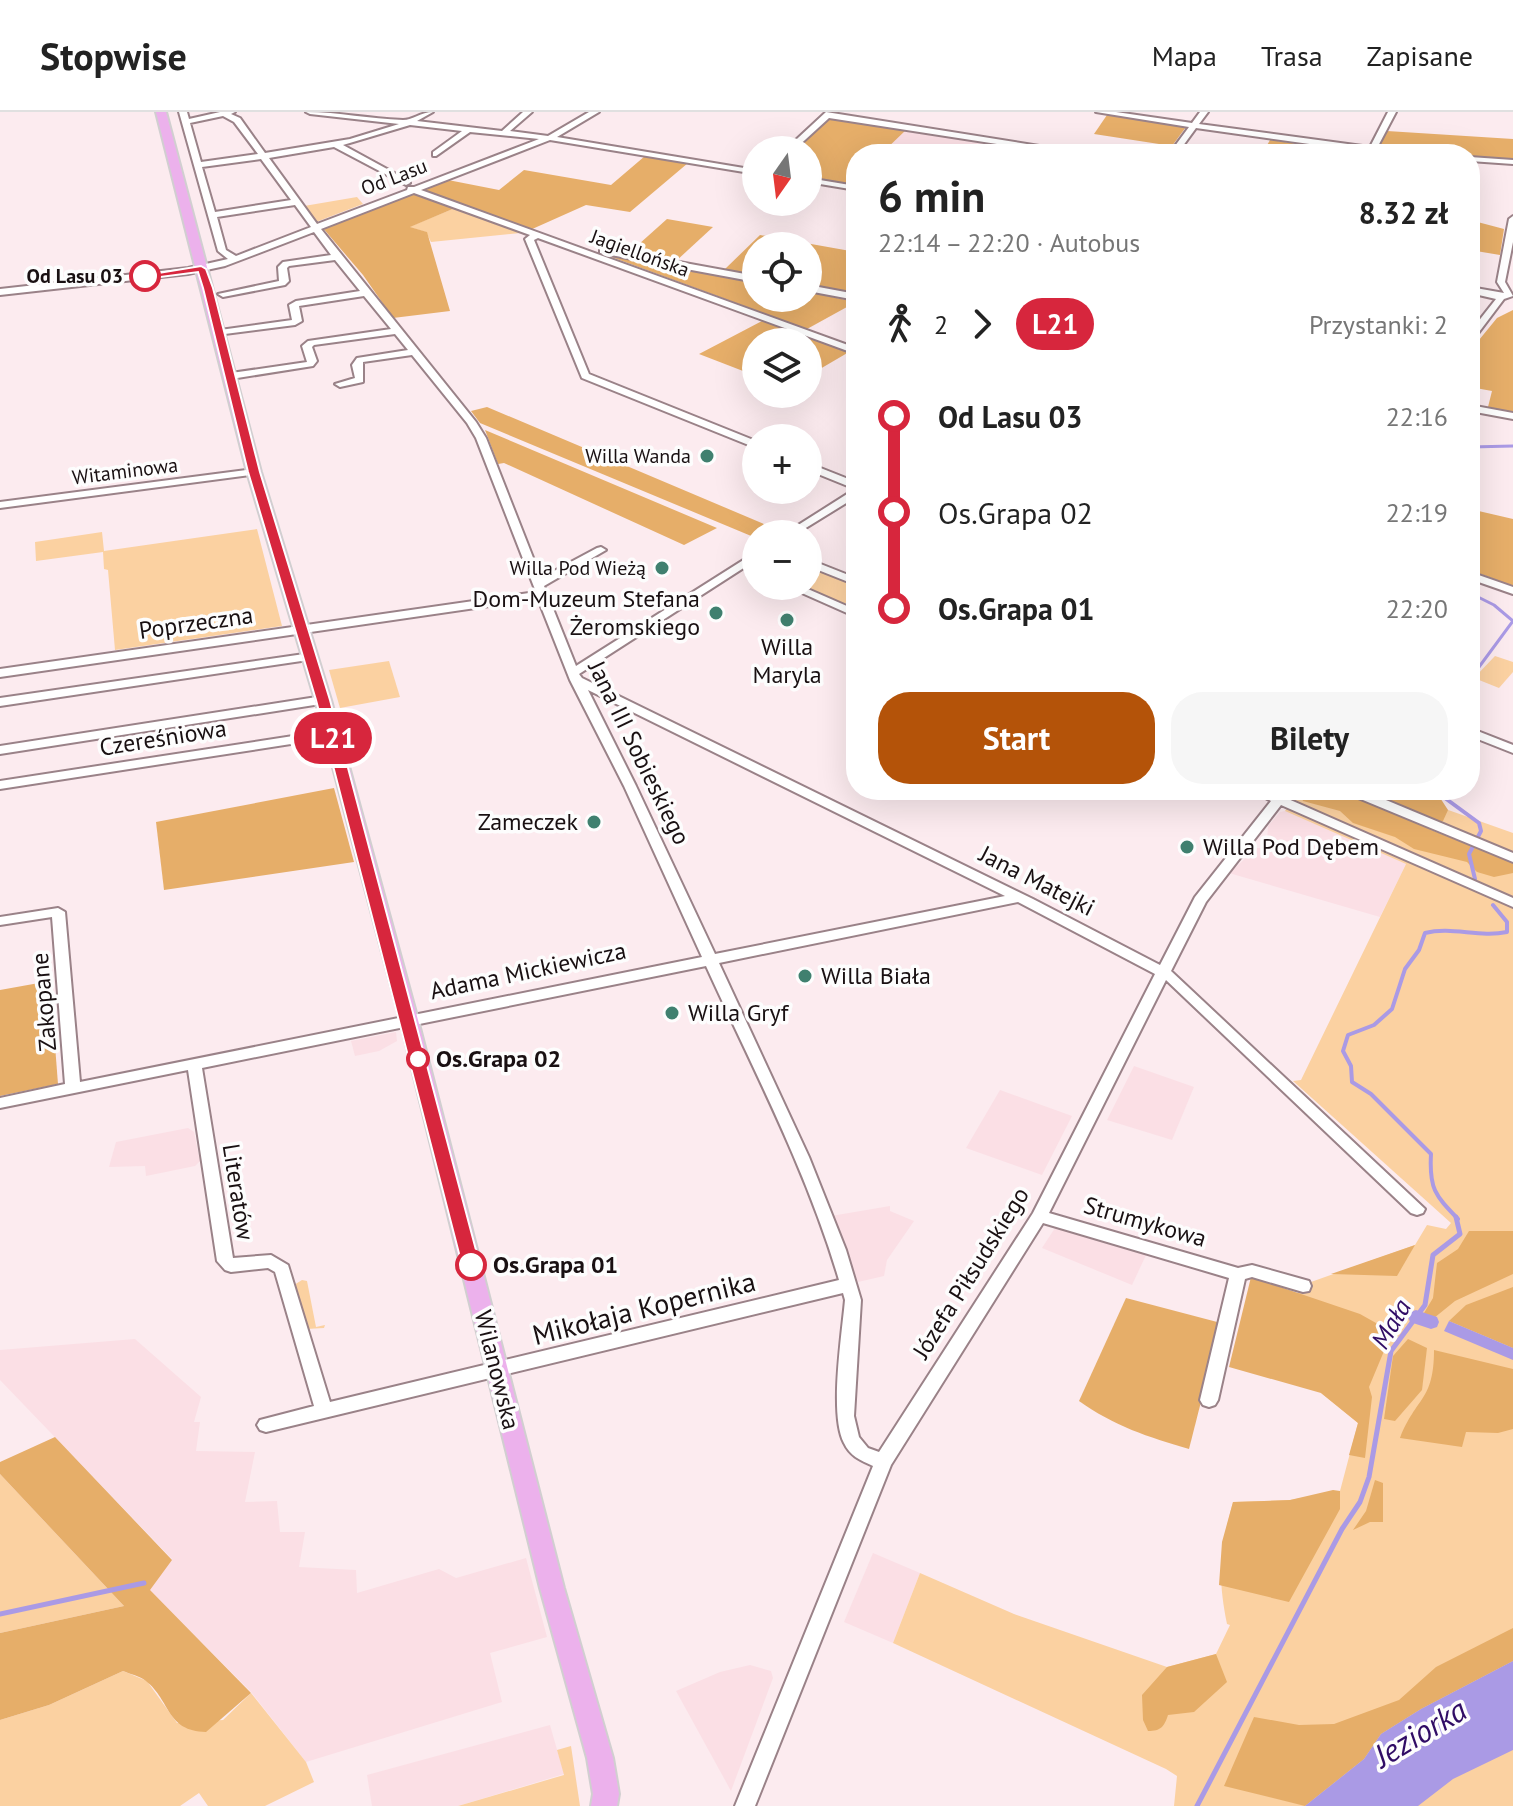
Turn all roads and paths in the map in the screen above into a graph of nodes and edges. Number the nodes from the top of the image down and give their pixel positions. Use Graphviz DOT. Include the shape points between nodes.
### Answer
graph roads {
  1 [pos="161,112"];
  2 [pos="310,112"];
  3 [pos="429,112"];
  4 [pos="528,112"];
  5 [pos="595,112"];
  6 [pos="1100,112"];
  7 [pos="1204,112"];
  8 [pos="1392,112"];
  9 [pos="229,113"];
  10 [pos="829,114"];
  11 [pos="184,117"];
  12 [pos="412,122"];
  13 [pos="1194,126"];
  14 [pos="469,129"];
  15 [pos="504,133"];
  16 [pos="805,136"];
  17 [pos="549,138"];
  18 [pos="333,143"];
  19 [pos="1015,144"];
  20 [pos="1180,144"];
  21 [pos="1312,144"];
  22 [pos="1376,144"];
  23 [pos="436,154"];
  24 [pos="262,155"];
  25 [pos="1480,160"];
  26 [pos="1513,162"];
  27 [pos="199,165"];
  28 [pos="742,170"];
  29 [pos="822,182"];
  30 [pos="409,186"];
  31 [pos="846,186"];
  32 [pos="296,202"];
  33 [pos="212,215"];
  34 [pos="1513,219"];
  35 [pos="314,227"];
  36 [pos="537,235"];
  37 [pos="577,249"];
  38 [pos="337,257"];
  39 [pos="235,259"];
  40 [pos="201,269"];
  41 [pos="742,277"];
  42 [pos="822,291"];
  43 [pos="0,292"];
  44 [pos="367,293"];
  45 [pos="1480,293"];
  46 [pos="223,294"];
  47 [pos="846,295"];
  48 [pos="1508,300"];
  49 [pos="1480,325"];
  50 [pos="397,331"];
  51 [pos="220,333"];
  52 [pos="846,347"];
  53 [pos="414,352"];
  54 [pos="231,376"];
  55 [pos="340,384"];
  56 [pos="1480,410"];
  57 [pos="1513,416"];
  58 [pos="742,439"];
  59 [pos="254,472"];
  60 [pos="822,472"];
  61 [pos="846,482"];
  62 [pos="846,498"];
  63 [pos="0,505"];
  64 [pos="811,520"];
  65 [pos="601,550"];
  66 [pos="742,564"];
  67 [pos="822,568"];
  68 [pos="846,578"];
  69 [pos="1480,579"];
  70 [pos="539,590"];
  71 [pos="1513,591"];
  72 [pos="822,599"];
  73 [pos="846,610"];
  74 [pos="303,630"];
  75 [pos="311,657"];
  76 [pos="0,673"];
  77 [pos="575,677"];
  78 [pos="323,700"];
  79 [pos="0,702"];
  80 [pos="332,734"];
  81 [pos="1480,736"];
  82 [pos="1513,749"];
  83 [pos="0,750"];
  84 [pos="0,785"];
  85 [pos="1278,800"];
  86 [pos="1293,800"];
  87 [pos="1375,800"];
  88 [pos="1513,858"];
  89 [pos="1018,898"];
  90 [pos="1513,903"];
  91 [pos="0,921"];
  92 [pos="708,959"];
  93 [pos="1162,971"];
  94 [pos="409,1020"];
  95 [pos="194,1064"];
  96 [pos="73,1088"];
  97 [pos="0,1103"];
  98 [pos="1417,1209"];
  99 [pos="1039,1216"];
  100 [pos="1238,1274"];
  101 [pos="847,1285"];
  102 [pos="1303,1286"];
  103 [pos="498,1370"];
  104 [pos="1209,1400"];
  105 [pos="324,1411"];
  106 [pos="266,1425"];
  107 [pos="883,1462"];
  108 [pos="608,1802"];
  109 [pos="745,1806"];
  1 -- 40 [label="main road, Wilanowska"];
  2 -- 12 [label="street"];
  3 -- 12 [label="street"];
  4 -- 15 [label="street"];
  5 -- 17 [label="street, Od Lasu"];
  6 -- 13 [label="street"];
  7 -- 13 [label="street"];
  8 -- 22 [label="street"];
  9 -- 11 [label="street"];
  9 -- 24 [label="street, Jana III Sobieskiego"];
  10 -- 16 [label="street"];
  10 -- 19 [label="street"];
  11 -- 27 [label="street"];
  12 -- 14 [label="street"];
  12 -- 18 [label="street"];
  13 -- 20 [label="street"];
  13 -- 21 [label="street"];
  14 -- 15 [label="street"];
  14 -- 23 [label="street"];
  15 -- 17 [label="street"];
  17 -- 28 [label="street"];
  17 -- 30 [label="street, Od Lasu"];
  18 -- 24 [label="street"];
  18 -- 30 [label="street, Jagiellońska"];
  24 -- 27 [label="street"];
  24 -- 32 [label="street, Jana III Sobieskiego"];
  25 -- 26 [label="street"];
  27 -- 33 [label="street"];
  29 -- 31 [label="street"];
  30 -- 35 [label="street, Od Lasu"];
  30 -- 36 [label="street, Jagiellońska"];
  32 -- 33 [label="street"];
  32 -- 35 [label="street, Jana III Sobieskiego"];
  33 -- 39 [label="street" via="222,251"];
  34 -- 48 [label="street" via="1501,282"];
  35 -- 38 [label="street, Jana III Sobieskiego"];
  35 -- 39 [label="street, Od Lasu"];
  36 -- 37 [label="street, Jagiellońska"];
  36 -- 58 [label="street" via="529,239 585,376"];
  37 -- 41 [label="street"];
  37 -- 52 [label="street, Jagiellońska"];
  38 -- 44 [label="street, Jana III Sobieskiego"];
  38 -- 46 [label="street" via="286,264 282,283"];
  39 -- 40 [label="street, Od Lasu"];
  40 -- 43 [label="street, Od Lasu"];
  40 -- 51 [label="main road, Wilanowska"];
  42 -- 47 [label="street"];
  44 -- 50 [label="street, Jana III Sobieskiego"];
  44 -- 51 [label="street" via="299,303 294,305 297,321 292,323"];
  45 -- 48 [label="street"];
  48 -- 49 [label="street"];
  50 -- 53 [label="street, Jana III Sobieskiego"];
  50 -- 54 [label="street" via="311,343 310,364"];
  51 -- 54 [label="main road, Wilanowska"];
  53 -- 55 [label="street" via="360,360 360,380"];
  53 -- 70 [label="street, Jana III Sobieskiego" via="481,438"];
  54 -- 59 [label="main road, Wilanowska"];
  56 -- 57 [label="street"];
  59 -- 63 [label="street, Witaminowa"];
  59 -- 74 [label="main road, Wilanowska"];
  60 -- 61 [label="street"];
  62 -- 64 [label="street"];
  65 -- 70 [label="street, Poprzeczna"];
  66 -- 77 [label="street"];
  67 -- 68 [label="street"];
  69 -- 71 [label="street"];
  70 -- 74 [label="street, Poprzeczna"];
  70 -- 77 [label="street, Jana III Sobieskiego"];
  72 -- 73 [label="street"];
  74 -- 75 [label="main road, Wilanowska"];
  74 -- 76 [label="street, Poprzeczna"];
  75 -- 78 [label="main road, Wilanowska"];
  75 -- 79 [label="street"];
  77 -- 89 [label="street, Jana Matejki"];
  77 -- 92 [label="street, Jana III Sobieskiego"];
  78 -- 80 [label="main road, Wilanowska"];
  78 -- 83 [label="street"];
  80 -- 84 [label="street, Czereśniowa"];
  80 -- 94 [label="main road, Wilanowska"];
  81 -- 82 [label="street"];
  85 -- 93 [label="street, Józefa Piłsudskiego" via="1200,900"];
  86 -- 90 [label="street"];
  87 -- 88 [label="street"];
  89 -- 92 [label="street, Adama Mickiewicza"];
  89 -- 93 [label="street, Jana Matejki"];
  91 -- 96 [label="street, Zakopane" via="58,912"];
  92 -- 94 [label="street, Adama Mickiewicza"];
  92 -- 101 [label="street, Jana III Sobieskiego" via="801,1157"];
  93 -- 98 [label="street, Jana Matejki"];
  93 -- 99 [label="street, Józefa Piłsudskiego"];
  94 -- 95 [label="street, Adama Mickiewicza"];
  94 -- 103 [label="main road, Wilanowska"];
  95 -- 96 [label="street, Adama Mickiewicza"];
  95 -- 105 [label="street, Literatów" via="225,1261 231,1266 271,1261 282,1269"];
  96 -- 97 [label="street, Adama Mickiewicza"];
  99 -- 100 [label="street, Strumykowa"];
  99 -- 107 [label="street, Józefa Piłsudskiego"];
  100 -- 102 [label="street, Strumykowa" via="1252,1271"];
  100 -- 104 [label="street"];
  101 -- 103 [label="street, Mikołaja Kopernika"];
  101 -- 107 [label="street, Jana III Sobieskiego" via="853,1300 845,1416 851,1440 862,1453"];
  103 -- 105 [label="street, Mikołaja Kopernika"];
  103 -- 108 [label="main road, Wilanowska"];
  105 -- 106 [label="street, Mikołaja Kopernika"];
  107 -- 109 [label="street, Józefa Piłsudskiego"];
}
